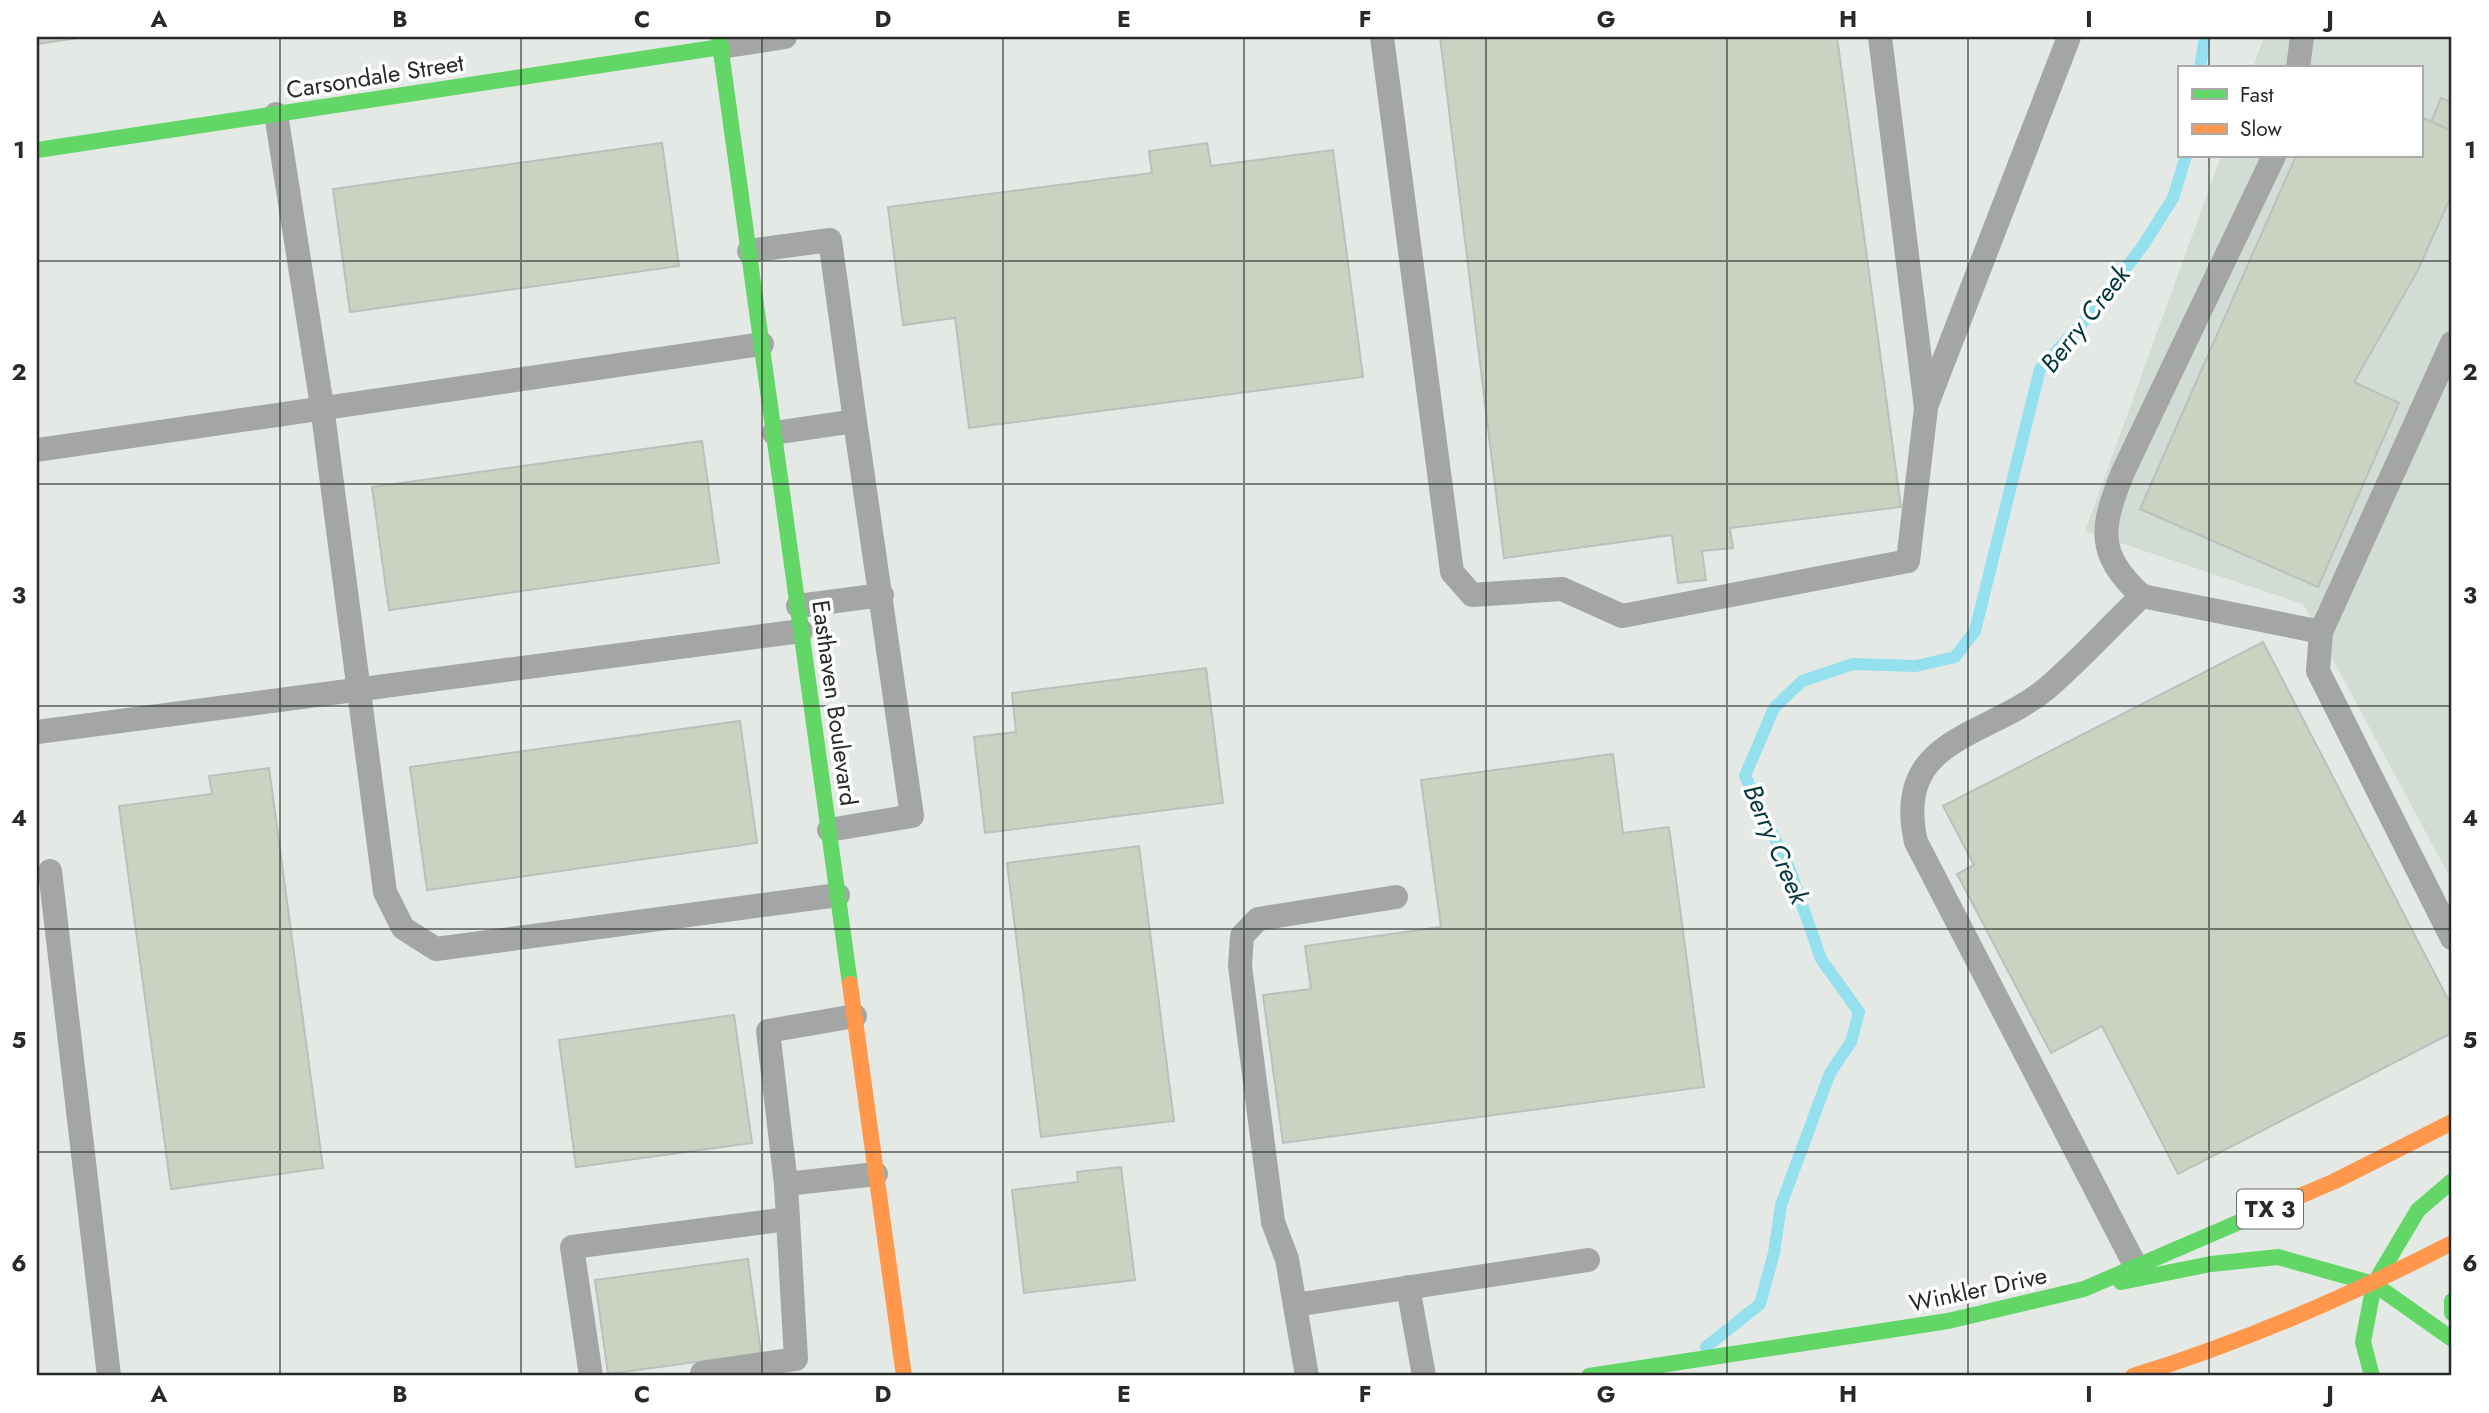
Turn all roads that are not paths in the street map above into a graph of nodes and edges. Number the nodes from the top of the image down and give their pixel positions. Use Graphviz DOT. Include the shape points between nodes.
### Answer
graph roads {
  1 [pos="785,37"];
  2 [pos="1382,37"];
  3 [pos="1880,37"];
  4 [pos="2069,37"];
  5 [pos="2302,37"];
  6 [pos="720,42"];
  7 [pos="2298,66"];
  8 [pos="276,114"];
  9 [pos="37,150"];
  10 [pos="2273,158"];
  11 [pos="749,251"];
  12 [pos="2452,343"];
  13 [pos="762,344"];
  14 [pos="323,406"];
  15 [pos="1926,408"];
  16 [pos="855,421"];
  17 [pos="774,433"];
  18 [pos="37,450"];
  19 [pos="882,595"];
  20 [pos="2142,596"];
  21 [pos="798,606"];
  22 [pos="802,632"];
  23 [pos="2321,632"];
  24 [pos="359,691"];
  25 [pos="37,732"];
  26 [pos="829,830"];
  27 [pos="50,871"];
  28 [pos="838,895"];
  29 [pos="1396,897"];
  30 [pos="2452,937"];
  31 [pos="855,1016"];
  32 [pos="2452,1122"];
  33 [pos="877,1174"];
  34 [pos="2452,1181"];
  35 [pos="786,1184"];
  36 [pos="788,1219"];
  37 [pos="2452,1243"];
  38 [pos="1588,1260"];
  39 [pos="2136,1267"];
  40 [pos="2374,1284"];
  41 [pos="1408,1287"];
  42 [pos="2084,1289"];
  43 [pos="2452,1301"];
  44 [pos="1295,1305"];
  45 [pos="2452,1313"];
  46 [pos="2452,1339"];
  47 [pos="696,1375"];
  48 [pos="109,1376"];
  49 [pos="590,1376"];
  50 [pos="904,1376"];
  51 [pos="1307,1376"];
  52 [pos="1424,1376"];
  53 [pos="1589,1376"];
  54 [pos="2133,1376"];
  55 [pos="2372,1376"];
  1 -- 6 [label="lane"];
  2 -- 15 [label="lane" via="1452,572 1472,595 1562,589 1622,616 1908,561"];
  3 -- 15 [label="lane"];
  4 -- 15 [label="lane"];
  5 -- 7 [label="lane"];
  6 -- 8 [label="street, Carsondale Street"];
  6 -- 11 [label="street, Easthaven Boulevard"];
  8 -- 9 [label="street, Carsondale Street"];
  8 -- 14 [label="lane"];
  10 -- 20 [label="lane" via="2106,513 2105,541 2111,561"];
  11 -- 13 [label="street, Easthaven Boulevard"];
  11 -- 16 [label="lane" via="830,240"];
  12 -- 23 [label="lane"];
  13 -- 14 [label="lane"];
  13 -- 17 [label="street, Easthaven Boulevard"];
  14 -- 18 [label="lane"];
  14 -- 24 [label="lane"];
  16 -- 17 [label="lane"];
  16 -- 19 [label="lane"];
  17 -- 21 [label="street, Easthaven Boulevard"];
  19 -- 21 [label="lane"];
  19 -- 26 [label="lane" via="912,816"];
  20 -- 23 [label="lane"];
  20 -- 39 [label="lane" via="2045,690 1935,754 1915,789 1911,821 1916,842"];
  21 -- 22 [label="street, Easthaven Boulevard"];
  22 -- 24 [label="lane"];
  22 -- 26 [label="street, Easthaven Boulevard"];
  23 -- 30 [label="lane" via="2318,671"];
  24 -- 25 [label="lane"];
  24 -- 28 [label="lane" via="384,892 403,928 436,949"];
  26 -- 28 [label="street, Easthaven Boulevard"];
  27 -- 48 [label="lane"];
  28 -- 31 [label="street, Easthaven Boulevard"];
  29 -- 44 [label="lane" via="1258,919 1242,936 1240,966 1262,1152 1273,1222 1287,1259"];
  31 -- 33 [label="street, Easthaven Boulevard"];
  31 -- 35 [label="lane" via="768,1031"];
  32 -- 39 [label="street, TX 3" via="2335,1181"];
  33 -- 35 [label="lane"];
  33 -- 50 [label="street, Easthaven Boulevard"];
  34 -- 40 [label="street" via="2418,1210"];
  35 -- 36 [label="lane"];
  36 -- 47 [label="lane" via="796,1359"];
  36 -- 49 [label="lane" via="572,1247"];
  37 -- 40 [label="street"];
  38 -- 41 [label="lane"];
  39 -- 42 [label="street, TX 3"];
  40 -- 42 [label="street, Winkler Drive" via="2278,1257 2211,1264"];
  40 -- 46 [label="street, Winkler Drive"];
  40 -- 54 [label="street" via="2206,1356"];
  40 -- 55 [label="street" via="2363,1342"];
  41 -- 44 [label="lane"];
  41 -- 52 [label="lane"];
  42 -- 53 [label="street, Winkler Drive / TX 3" via="1948,1321"];
  43 -- 45 [label="street"];
  44 -- 51 [label="lane"];
}
